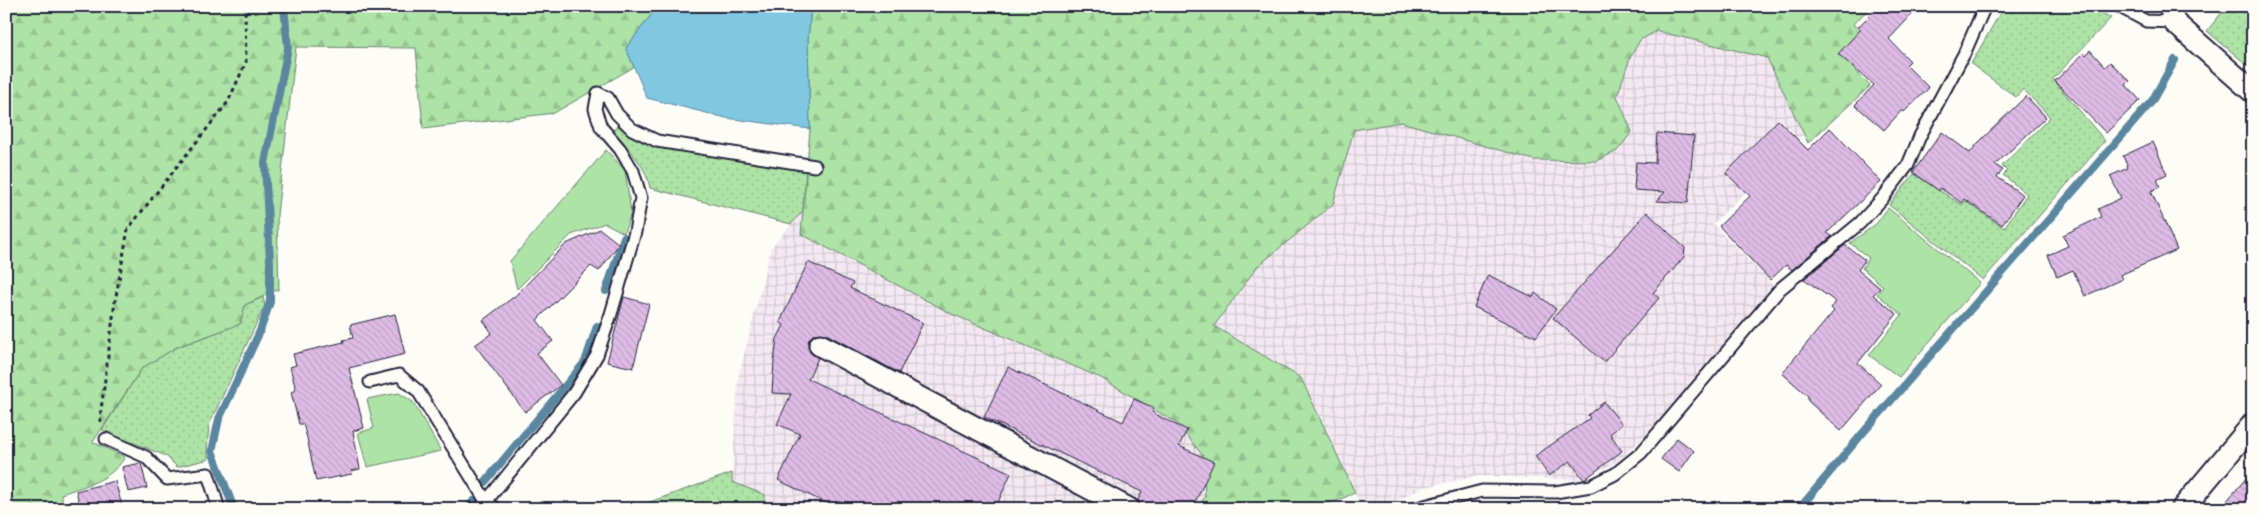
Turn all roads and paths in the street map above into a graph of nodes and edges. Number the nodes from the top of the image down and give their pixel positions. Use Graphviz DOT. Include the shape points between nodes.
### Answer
graph roads {
  1 [pos="245,6"];
  2 [pos="1985,6"];
  3 [pos="2118,6"];
  4 [pos="2172,14"];
  5 [pos="2253,92"];
  6 [pos="814,166"];
  7 [pos="820,345"];
  8 [pos="370,382"];
  9 [pos="2253,424"];
  10 [pos="106,439"];
  11 [pos="483,505"];
  12 [pos="219,509"];
  13 [pos="496,509"];
  14 [pos="1129,509"];
  15 [pos="1413,509"];
  16 [pos="2182,509"];
  1 -- 10 [label="path" via="246,62 228,102 128,229 100,418"];
  2 -- 15 [label="lane" via="1908,164 1882,199 1860,223 1780,289 1641,454 1615,474 1591,486 1555,492 1482,491"];
  3 -- 4 [label="lane" via="2146,21"];
  4 -- 5 [label="street"];
  6 -- 11 [label="lane" via="657,141 632,129 617,114 608,98 598,93 595,109 602,127 633,171 641,198 635,232 597,355 574,393"];
  7 -- 14 [label="street"];
  8 -- 11 [label="lane" via="399,375 418,391"];
  9 -- 16 [label="street"];
  10 -- 12 [label="lane" via="146,457 168,479 208,474"];
  11 -- 13 [label="lane"];
}
